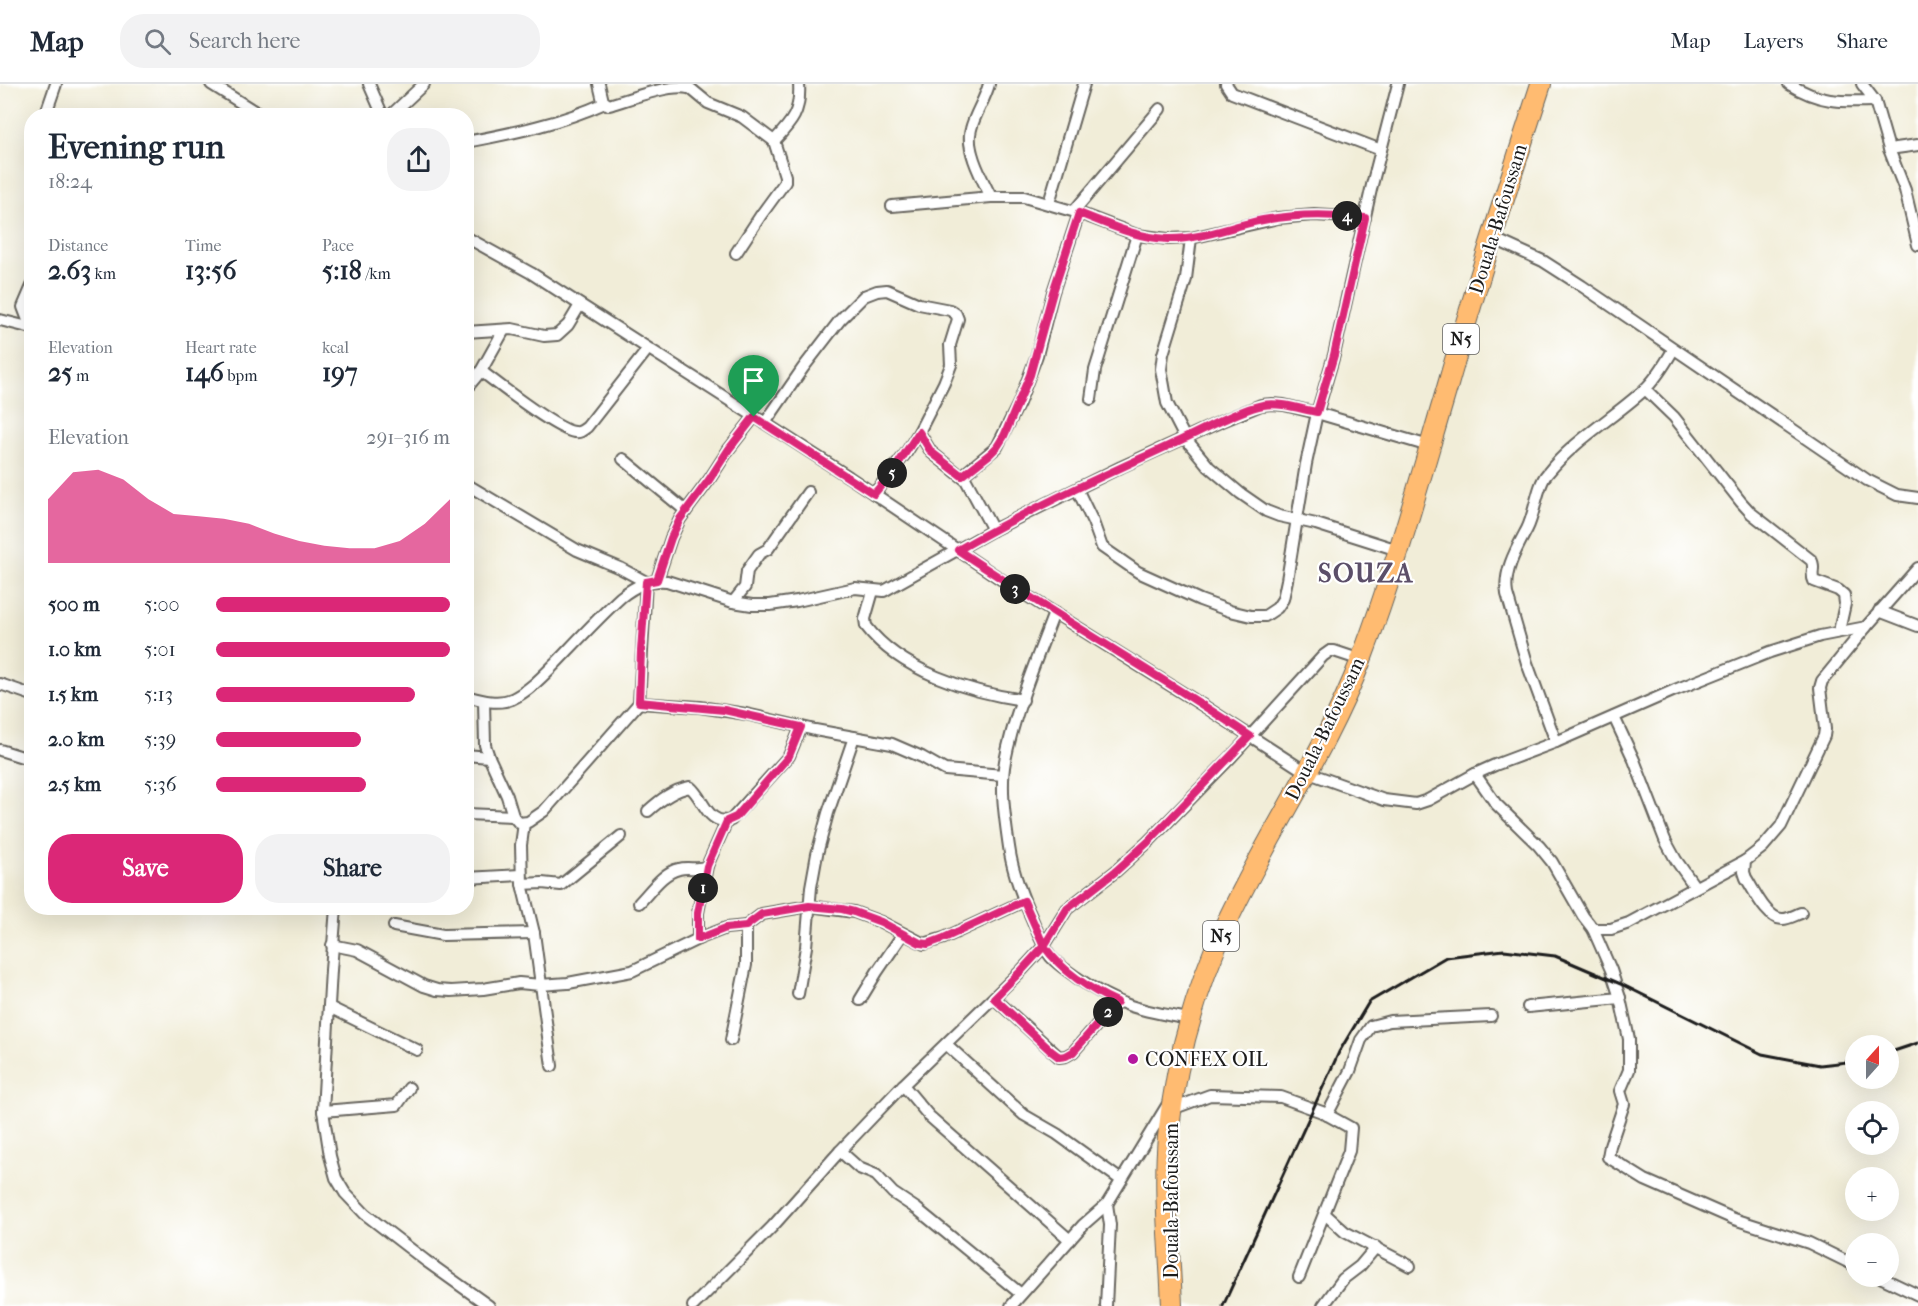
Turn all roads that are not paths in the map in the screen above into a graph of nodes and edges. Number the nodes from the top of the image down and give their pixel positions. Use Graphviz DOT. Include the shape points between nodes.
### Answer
graph roads {
  1 [pos="56,84"];
  2 [pos="212,84"];
  3 [pos="369,84"];
  4 [pos="424,84"];
  5 [pos="599,84"];
  6 [pos="799,84"];
  7 [pos="989,84"];
  8 [pos="1084,84"];
  9 [pos="1226,84"];
  10 [pos="1398,84"];
  11 [pos="1540,84"];
  12 [pos="1789,84"];
  13 [pos="1863,84"];
  14 [pos="687,86"];
  15 [pos="1875,101"];
  16 [pos="605,103"];
  17 [pos="48,108"];
  18 [pos="243,108"];
  19 [pos="380,108"];
  20 [pos="398,108"];
  21 [pos="1160,109"];
  22 [pos="474,140"];
  23 [pos="774,141"];
  24 [pos="1918,145"];
  25 [pos="1889,149"];
  26 [pos="1381,150"];
  27 [pos="991,197"];
  28 [pos="1049,203"];
  29 [pos="892,206"];
  30 [pos="1077,212"];
  31 [pos="1365,218"];
  32 [pos="1137,235"];
  33 [pos="1491,237"];
  34 [pos="1191,238"];
  35 [pos="474,241"];
  36 [pos="1918,245"];
  37 [pos="736,253"];
  38 [pos="580,305"];
  39 [pos="0,320"];
  40 [pos="24,326"];
  41 [pos="504,330"];
  42 [pos="474,332"];
  43 [pos="648,350"];
  44 [pos="1674,350"];
  45 [pos="481,371"];
  46 [pos="474,379"];
  47 [pos="1645,389"];
  48 [pos="1091,399"];
  49 [pos="1317,412"];
  50 [pos="754,417"];
  51 [pos="765,423"];
  52 [pos="919,432"];
  53 [pos="1185,438"];
  54 [pos="1429,446"];
  55 [pos="623,459"];
  56 [pos="962,476"];
  57 [pos="474,489"];
  58 [pos="1077,489"];
  59 [pos="808,492"];
  60 [pos="874,494"];
  61 [pos="1918,498"];
  62 [pos="686,511"];
  63 [pos="1298,519"];
  64 [pos="993,530"];
  65 [pos="958,550"];
  66 [pos="1398,550"];
  67 [pos="1918,568"];
  68 [pos="652,581"];
  69 [pos="873,591"];
  70 [pos="733,602"];
  71 [pos="1880,611"];
  72 [pos="1054,613"];
  73 [pos="1918,626"];
  74 [pos="1866,627"];
  75 [pos="1839,631"];
  76 [pos="1361,660"];
  77 [pos="0,684"];
  78 [pos="24,692"];
  79 [pos="474,698"];
  80 [pos="1023,700"];
  81 [pos="484,701"];
  82 [pos="639,702"];
  83 [pos="1614,717"];
  84 [pos="801,727"];
  85 [pos="1250,736"];
  86 [pos="854,737"];
  87 [pos="1556,742"];
  88 [pos="0,750"];
  89 [pos="474,756"];
  90 [pos="489,757"];
  91 [pos="24,758"];
  92 [pos="1306,772"];
  93 [pos="1475,774"];
  94 [pos="1003,775"];
  95 [pos="648,812"];
  96 [pos="474,814"];
  97 [pos="513,816"];
  98 [pos="727,821"];
  99 [pos="524,823"];
  100 [pos="621,836"];
  101 [pos="1745,861"];
  102 [pos="707,866"];
  103 [pos="474,878"];
  104 [pos="521,880"];
  105 [pos="1695,886"];
  106 [pos="1024,901"];
  107 [pos="639,903"];
  108 [pos="809,906"];
  109 [pos="1801,913"];
  110 [pos="335,915"];
  111 [pos="394,926"];
  112 [pos="746,926"];
  113 [pos="1593,929"];
  114 [pos="534,933"];
  115 [pos="903,934"];
  116 [pos="698,939"];
  117 [pos="332,945"];
  118 [pos="1044,946"];
  119 [pos="540,985"];
  120 [pos="798,994"];
  121 [pos="994,998"];
  122 [pos="1620,998"];
  123 [pos="860,1000"];
  124 [pos="1117,1002"];
  125 [pos="329,1007"];
  126 [pos="1528,1007"];
  127 [pos="1491,1016"];
  128 [pos="1190,1019"];
  129 [pos="731,1040"];
  130 [pos="946,1044"];
  131 [pos="417,1050"];
  132 [pos="552,1066"];
  133 [pos="903,1085"];
  134 [pos="409,1088"];
  135 [pos="1173,1102"];
  136 [pos="323,1111"];
  137 [pos="1327,1115"];
  138 [pos="840,1150"];
  139 [pos="1121,1180"];
  140 [pos="1107,1204"];
  141 [pos="1325,1214"];
  142 [pos="1070,1240"];
  143 [pos="1376,1247"];
  144 [pos="1845,1261"];
  145 [pos="1410,1266"];
  146 [pos="1299,1277"];
  147 [pos="1899,1285"];
  148 [pos="707,1292"];
  149 [pos="1021,1294"];
  150 [pos="1918,1294"];
  151 [pos="489,1306"];
  152 [pos="693,1306"];
  153 [pos="708,1306"];
  154 [pos="1011,1306"];
  155 [pos="1106,1306"];
  156 [pos="1172,1306"];
  157 [pos="1323,1306"];
  1 -- 17 [label="street"];
  2 -- 18 [label="street"];
  3 -- 19 [label="street"];
  4 -- 20 [label="street"];
  5 -- 16 [label="street"];
  6 -- 23 [label="street" via="798,110"];
  7 -- 27 [label="street" via="970,133 973,154"];
  8 -- 28 [label="street"];
  9 -- 26 [label="street" via="1232,93"];
  10 -- 26 [label="street"];
  11 -- 33 [label="highway, Douala-Bafoussam / N5"];
  12 -- 15 [label="street" via="1807,95 1840,102"];
  13 -- 15 [label="street"];
  14 -- 16 [label="street"];
  14 -- 23 [label="street" via="708,103 742,117"];
  15 -- 25 [label="street"];
  16 -- 22 [label="street" via="524,131"];
  21 -- 30 [label="street"];
  23 -- 37 [label="street" via="785,182"];
  24 -- 25 [label="street"];
  25 -- 36 [label="street" via="1905,190"];
  26 -- 31 [label="street"];
  27 -- 28 [label="street" via="1024,197"];
  27 -- 29 [label="street"];
  28 -- 30 [label="street"];
  30 -- 32 [label="street"];
  30 -- 56 [label="street" via="1040,345 1004,436 990,454"];
  31 -- 34 [label="street" via="1278,218"];
  31 -- 49 [label="street"];
  32 -- 34 [label="street"];
  32 -- 48 [label="street" via="1095,370"];
  33 -- 44 [label="street" via="1543,261"];
  33 -- 54 [label="highway, Douala-Bafoussam / N5"];
  34 -- 53 [label="street" via="1186,279 1161,369 1167,403"];
  35 -- 38 [label="street"];
  38 -- 41 [label="street" via="557,335"];
  38 -- 43 [label="street"];
  39 -- 40 [label="street"];
  41 -- 42 [label="street"];
  41 -- 45 [label="street"];
  43 -- 45 [label="street" via="587,427 575,433 555,424"];
  43 -- 50 [label="street"];
  44 -- 47 [label="street"];
  44 -- 61 [label="street" via="1867,480 1897,495"];
  45 -- 46 [label="street"];
  47 -- 75 [label="street" via="1686,431 1751,513 1810,560 1814,581 1844,595"];
  47 -- 87 [label="street" via="1591,432 1545,476 1508,575 1507,594"];
  49 -- 53 [label="street" via="1261,405"];
  49 -- 54 [label="street"];
  49 -- 63 [label="street"];
  50 -- 51 [label="street"];
  50 -- 62 [label="street"];
  51 -- 52 [label="street" via="840,320 864,296 887,290 919,304 950,310 958,319 950,345 951,365"];
  51 -- 60 [label="street"];
  52 -- 56 [label="street" via="931,452"];
  52 -- 60 [label="street"];
  53 -- 58 [label="street"];
  53 -- 63 [label="street" via="1209,467 1248,498 1272,513"];
  54 -- 66 [label="highway, Douala-Bafoussam / N5"];
  55 -- 62 [label="street"];
  56 -- 64 [label="street"];
  57 -- 68 [label="street" via="577,550"];
  58 -- 63 [label="street" via="1104,550 1155,580 1251,616 1265,616 1282,599"];
  58 -- 64 [label="street"];
  59 -- 70 [label="street" via="768,549 759,554 747,571 745,587"];
  60 -- 65 [label="street"];
  62 -- 68 [label="street"];
  63 -- 66 [label="street"];
  64 -- 65 [label="street"];
  65 -- 69 [label="street" via="890,589"];
  65 -- 72 [label="street"];
  66 -- 76 [label="highway, Douala-Bafoussam / N5"];
  67 -- 71 [label="street"];
  68 -- 70 [label="street" via="667,581"];
  68 -- 81 [label="street" via="621,597 526,691 500,702"];
  68 -- 82 [label="street" via="641,651"];
  69 -- 70 [label="street" via="855,588 770,605"];
  69 -- 80 [label="street" via="866,626 887,648 930,673 971,690"];
  71 -- 73 [label="street"];
  71 -- 74 [label="street"];
  72 -- 80 [label="street"];
  72 -- 85 [label="street"];
  74 -- 75 [label="street"];
  74 -- 101 [label="street" via="1822,681 1824,736 1790,811 1773,836"];
  75 -- 83 [label="street" via="1770,652"];
  76 -- 85 [label="street" via="1339,652 1326,653"];
  76 -- 92 [label="highway, Douala-Bafoussam / N5"];
  77 -- 78 [label="street"];
  79 -- 81 [label="street"];
  80 -- 94 [label="street"];
  81 -- 90 [label="street"];
  82 -- 84 [label="street" via="724,710"];
  82 -- 99 [label="street" via="554,800"];
  83 -- 87 [label="street"];
  83 -- 105 [label="street" via="1665,840"];
  84 -- 86 [label="street"];
  84 -- 98 [label="street" via="784,763 736,817"];
  85 -- 92 [label="street"];
  85 -- 118 [label="street" via="1148,842 1067,909"];
  86 -- 94 [label="street" via="891,744 945,770"];
  86 -- 108 [label="street" via="822,836"];
  87 -- 93 [label="street"];
  88 -- 91 [label="street"];
  89 -- 90 [label="street"];
  90 -- 97 [label="street"];
  92 -- 93 [label="street" via="1384,801 1416,804"];
  92 -- 128 [label="highway, Douala-Bafoussam / N5" via="1226,925"];
  93 -- 113 [label="street" via="1496,804 1552,862"];
  94 -- 106 [label="street" via="1011,862"];
  95 -- 98 [label="street" via="660,800 690,786 714,817"];
  96 -- 97 [label="street"];
  97 -- 99 [label="street"];
  98 -- 102 [label="street"];
  99 -- 104 [label="street"];
  100 -- 104 [label="street" via="561,885"];
  101 -- 105 [label="street"];
  101 -- 109 [label="street" via="1746,878 1769,913 1785,920"];
  102 -- 107 [label="street" via="700,870 676,869"];
  102 -- 116 [label="street" via="698,913"];
  103 -- 104 [label="street"];
  104 -- 114 [label="street"];
  105 -- 113 [label="street" via="1623,925"];
  106 -- 115 [label="street" via="928,944"];
  106 -- 118 [label="street"];
  108 -- 112 [label="street" via="762,914"];
  108 -- 115 [label="street" via="854,912"];
  108 -- 120 [label="street"];
  110 -- 117 [label="street"];
  111 -- 114 [label="street" via="443,935"];
  112 -- 116 [label="street" via="726,928"];
  112 -- 129 [label="street" via="746,965"];
  113 -- 122 [label="street"];
  114 -- 119 [label="street"];
  115 -- 123 [label="street"];
  116 -- 119 [label="street" via="632,971"];
  117 -- 119 [label="street" via="357,950 437,990 519,983"];
  117 -- 125 [label="street"];
  118 -- 121 [label="street"];
  118 -- 124 [label="street" via="1065,969"];
  119 -- 132 [label="street"];
  121 -- 124 [label="street" via="1059,1057 1073,1052"];
  121 -- 130 [label="street"];
  122 -- 126 [label="street"];
  122 -- 144 [label="street" via="1630,1059 1620,1091 1624,1104 1608,1157 1646,1180 1724,1215 1809,1243"];
  124 -- 128 [label="street"];
  125 -- 131 [label="street"];
  125 -- 136 [label="street"];
  127 -- 137 [label="street" via="1390,1021 1371,1026"];
  128 -- 135 [label="highway, Douala-Bafoussam / N5"];
  130 -- 133 [label="street"];
  130 -- 139 [label="street" via="1024,1115"];
  133 -- 138 [label="street"];
  133 -- 142 [label="street" via="929,1116"];
  134 -- 136 [label="street" via="398,1105"];
  135 -- 137 [label="street" via="1210,1095 1281,1097"];
  135 -- 139 [label="street"];
  135 -- 156 [label="highway, Douala-Bafoussam / N5" via="1167,1158"];
  136 -- 151 [label="street" via="336,1178 352,1201"];
  137 -- 141 [label="street" via="1351,1128 1349,1151"];
  138 -- 148 [label="street" via="772,1227"];
  138 -- 149 [label="street"];
  139 -- 140 [label="street"];
  140 -- 142 [label="street"];
  140 -- 155 [label="street" via="1110,1225"];
  141 -- 143 [label="street" via="1345,1232"];
  141 -- 146 [label="street"];
  142 -- 149 [label="street"];
  143 -- 145 [label="street"];
  143 -- 157 [label="street" via="1342,1279"];
  147 -- 150 [label="street"];
  148 -- 152 [label="street"];
  148 -- 153 [label="street"];
  149 -- 154 [label="street"];
}
